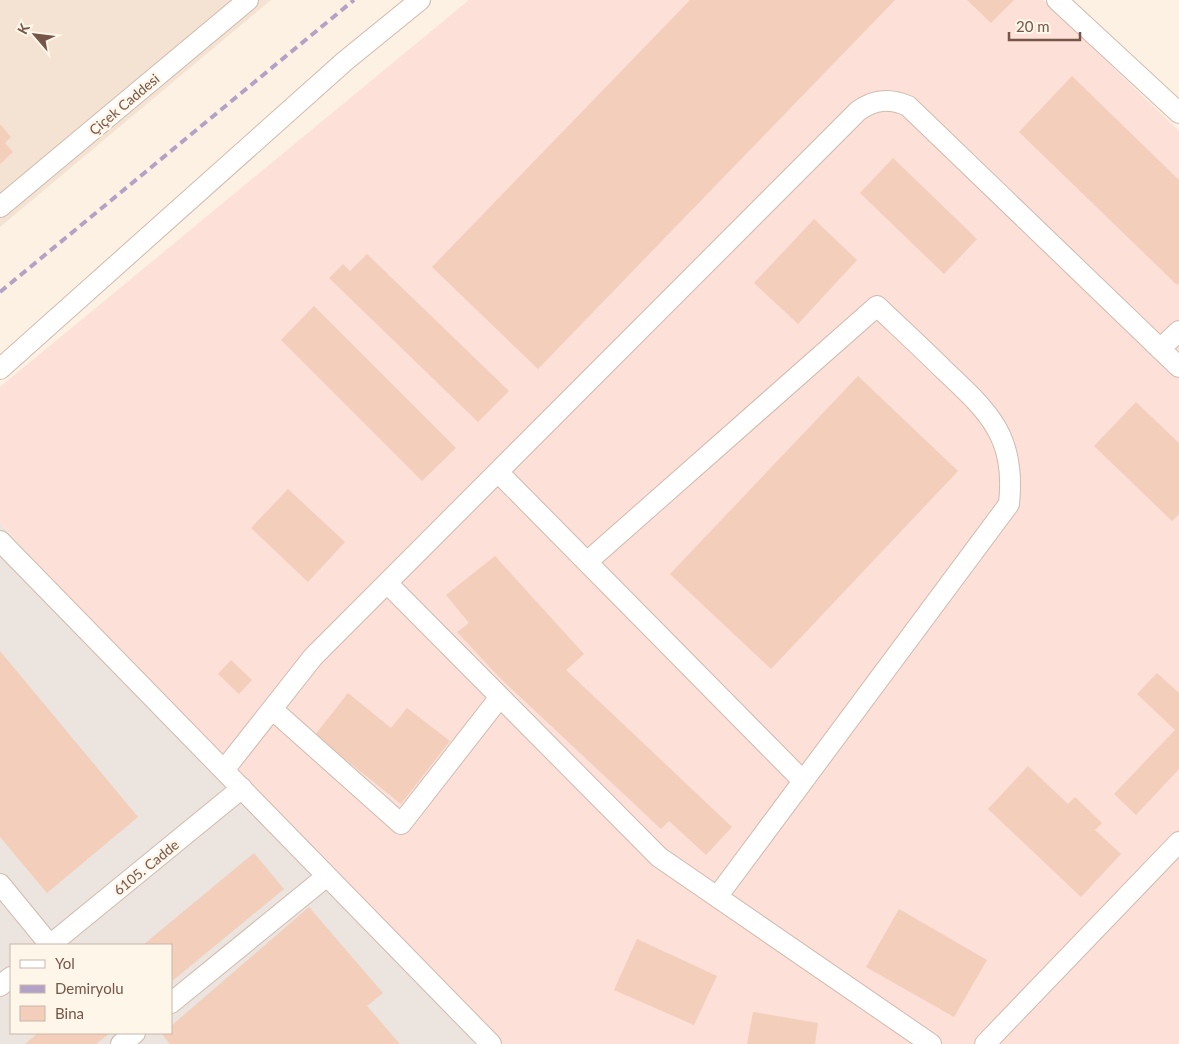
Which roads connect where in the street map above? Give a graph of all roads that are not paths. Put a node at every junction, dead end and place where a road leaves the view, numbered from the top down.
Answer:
1 (248, 0) edge
2 (420, 0) edge
3 (1057, 0) edge
4 (1179, 113) edge
5 (0, 207) edge
6 (1179, 331) edge
7 (1160, 350) junction
8 (1179, 368) edge
9 (0, 369) edge
10 (498, 472) junction
11 (0, 541) edge
12 (587, 562) junction
13 (387, 583) junction
14 (500, 697) junction
15 (272, 709) junction
16 (224, 770) junction
17 (803, 781) junction
18 (242, 788) junction
19 (1179, 842) edge
20 (327, 876) junction
21 (0, 884) edge
22 (717, 897) junction
23 (49, 944) edge
24 (51, 944) edge
25 (10, 978) edge
26 (0, 986) edge
27 (172, 1002) edge
28 (491, 1044) edge
29 (931, 1044) edge
30 (985, 1044) edge

1 - 5 street, Çiçek Caddesi
2 - 9 street
3 - 4 street
6 - 7 street
7 - 8 street
7 - 10 street
10 - 12 street
10 - 13 street
11 - 16 street
12 - 17 street
12 - 17 street
13 - 14 street
13 - 15 street
14 - 15 street
14 - 22 street
15 - 16 street
16 - 18 street
17 - 22 street
18 - 20 street
18 - 24 street, 6105. Cadde
19 - 30 street
20 - 27 street
20 - 28 street
21 - 23 street
22 - 29 street
25 - 26 street

